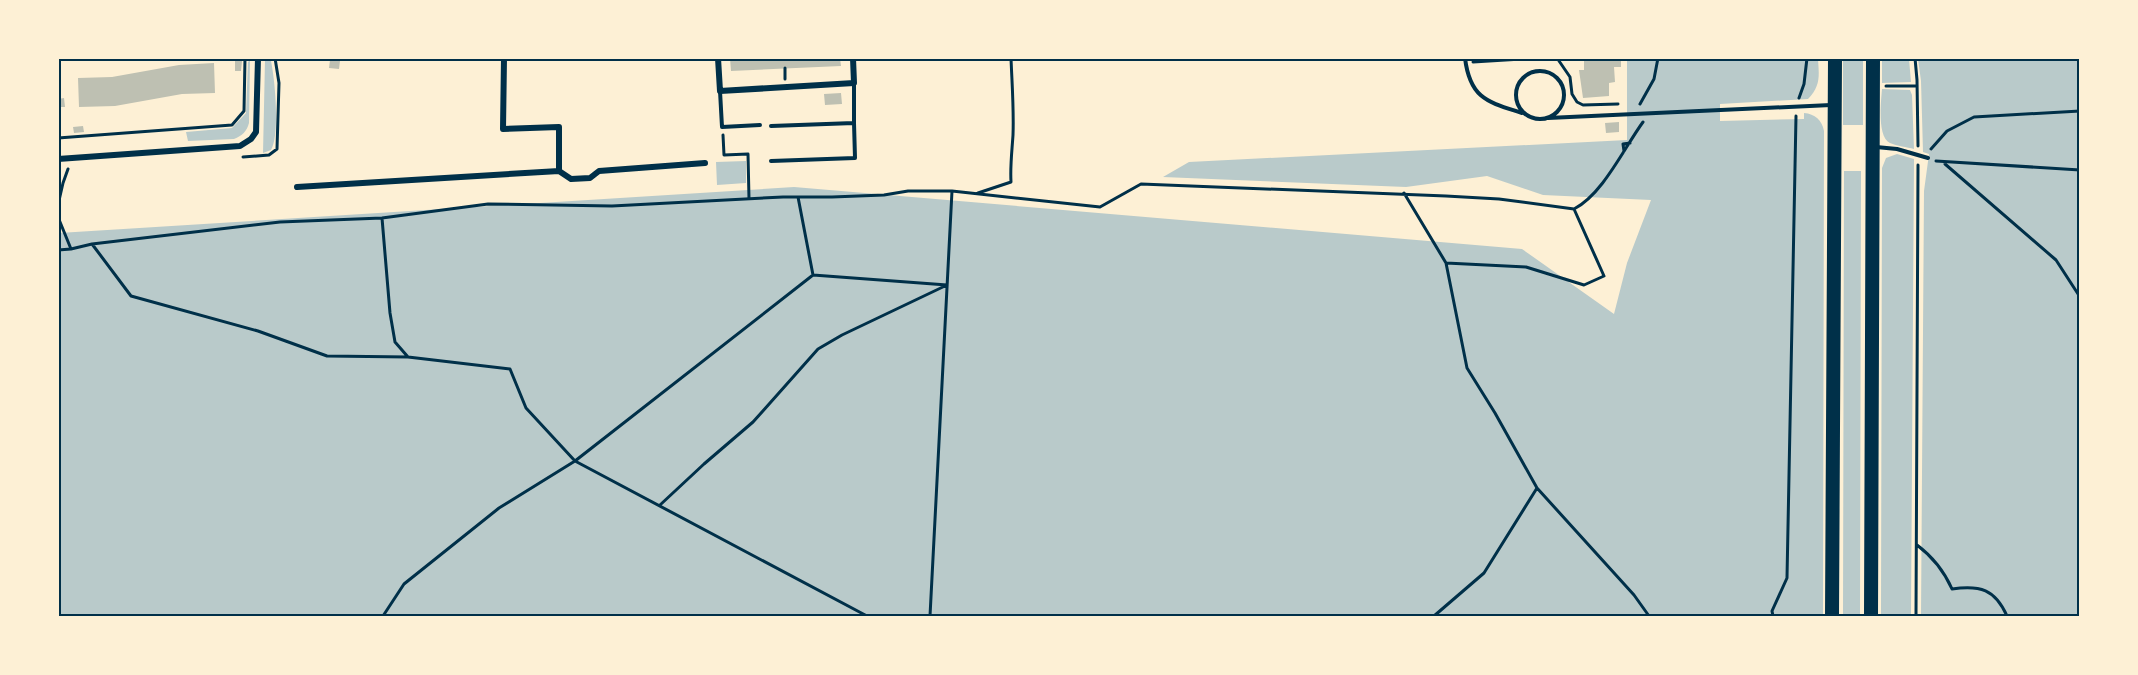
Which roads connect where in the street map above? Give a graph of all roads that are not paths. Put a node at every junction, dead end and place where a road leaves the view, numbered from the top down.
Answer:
1 (258, 58) edge
2 (504, 58) edge
3 (718, 58) edge
4 (854, 58) edge
5 (1834, 58) edge
6 (1873, 58) edge
7 (1466, 60) edge
8 (854, 83) junction
9 (720, 91) junction
10 (1834, 105) junction
11 (1524, 114) junction
12 (1548, 118) junction
13 (854, 123) junction
14 (760, 125) dead end
15 (771, 126) dead end
16 (1872, 147) junction
17 (1928, 158) road end
18 (58, 159) edge
19 (771, 161) dead end
20 (705, 164) dead end
21 (559, 171) junction
22 (297, 187) dead end
23 (1832, 616) edge
24 (1871, 616) edge

1 - 18 street
2 - 21 street
3 - 9 street
4 - 8 street
5 - 10 main road
6 - 16 main road
7 - 11 lane
8 - 9 street
8 - 13 lane
9 - 14 lane
10 - 12 lane
10 - 23 main road
11 - 12 lane
11 - 12 lane
13 - 15 lane
13 - 19 lane
16 - 17 lane
16 - 24 main road
20 - 21 street
21 - 22 street

